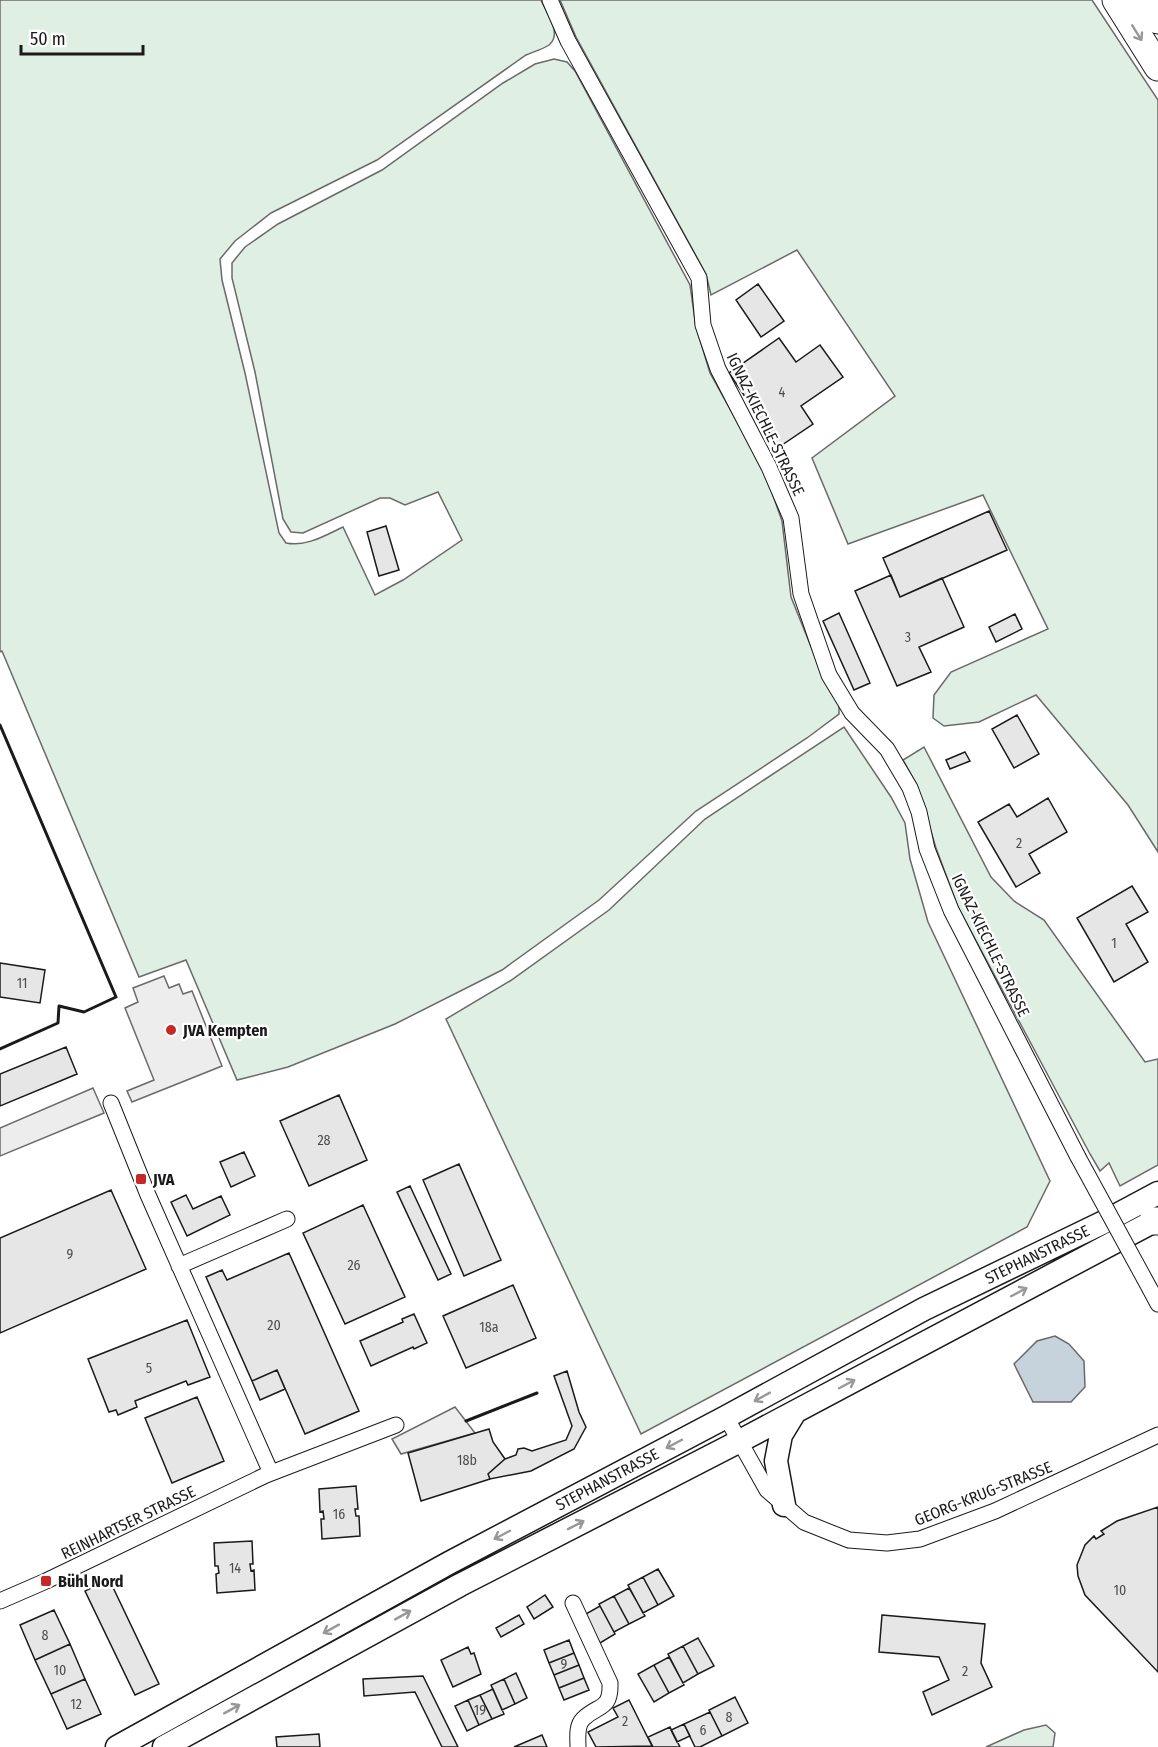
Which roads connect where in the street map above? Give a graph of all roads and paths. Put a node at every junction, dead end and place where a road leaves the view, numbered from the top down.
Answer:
1 (550, 0) edge
2 (1116, 0) edge
3 (1143, 0) edge
4 (1158, 20) edge
5 (1158, 67) edge
6 (111, 1103) dead end
7 (1158, 1193) edge
8 (286, 1219) dead end
9 (1156, 1220) edge
10 (179, 1266) junction
11 (1158, 1304) edge
12 (795, 1412) junction
13 (726, 1417) junction
14 (396, 1425) dead end
15 (1158, 1435) edge
16 (740, 1441) junction
17 (271, 1473) junction
18 (784, 1505) junction
19 (0, 1601) edge
20 (573, 1603) dead end
21 (172, 1734) edge
22 (117, 1747) edge
23 (578, 1747) edge

1 - 11 street, IGNAZ-KIECHLE-STRASSE, bridge
2 -> 5 highway
3 - 4 highway
6 - 10 street
7 -> 13 main road, STEPHANSTRASSE
8 - 10 street
12 -> 9 main road, STEPHANSTRASSE
10 - 17 street
12 - 16 main road, STEPHANSTRASSE
12 - 18 main road
13 - 16 street, GEORG-KRUG-STRASSE
13 -> 21 main road, STEPHANSTRASSE
14 - 17 street, REINHARTSER STRASSE
15 - 18 street, GEORG-KRUG-STRASSE
16 - 18 street, GEORG-KRUG-STRASSE
21 -> 16 main road, STEPHANSTRASSE
17 - 19 street, REINHARTSER STRASSE
20 - 23 street
21 - 22 main road, STEPHANSTRASSE

